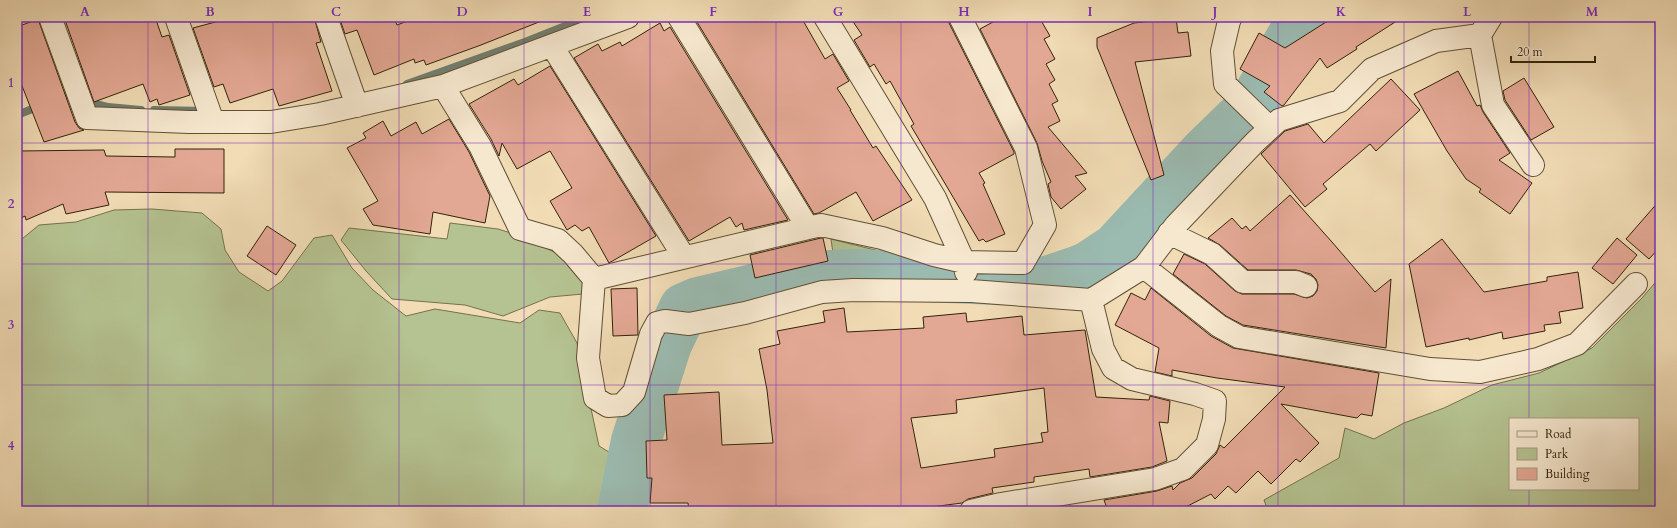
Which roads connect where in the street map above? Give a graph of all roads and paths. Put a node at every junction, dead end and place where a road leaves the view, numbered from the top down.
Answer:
1 (50, 17) edge
2 (176, 17) edge
3 (326, 17) edge
4 (628, 17) edge
5 (679, 17) edge
6 (825, 17) edge
7 (960, 17) edge
8 (1229, 18) edge
9 (1486, 26) edge
10 (552, 46) junction
11 (443, 86) junction
12 (357, 106) junction
13 (213, 122) junction
14 (1270, 128) junction
15 (1533, 165) dead end
16 (808, 228) junction
17 (1169, 233) junction
18 (684, 257) junction
19 (964, 262) junction
20 (1144, 268) junction
21 (594, 279) junction
22 (1636, 284) dead end
23 (1306, 286) dead end
24 (971, 291) junction
25 (1092, 300) junction
26 (1001, 507) edge
27 (971, 511) edge

1 - 13 street
2 - 13 street
3 - 12 street
4 - 10 street
5 - 16 street
6 - 19 street
7 - 19 street
8 - 14 street
9 - 14 street
9 - 15 street
10 - 11 street
10 - 18 street
11 - 12 street
11 - 21 street
12 - 13 street
14 - 17 street
16 - 18 street
16 - 19 street
17 - 20 street
17 - 23 street
18 - 21 street
19 - 24 street
20 - 22 street
20 - 25 street
21 - 24 street
24 - 25 street
25 - 26 street
26 - 27 street

